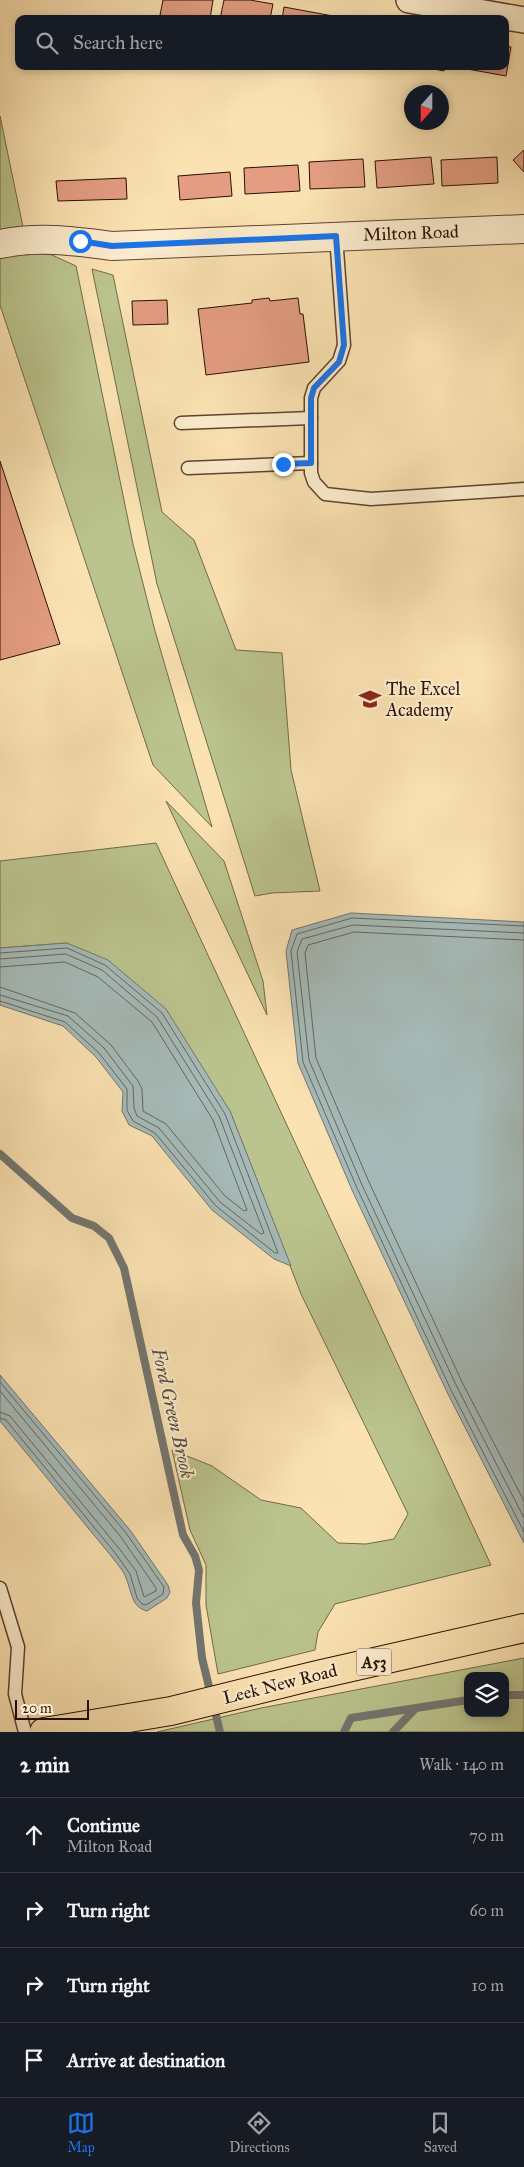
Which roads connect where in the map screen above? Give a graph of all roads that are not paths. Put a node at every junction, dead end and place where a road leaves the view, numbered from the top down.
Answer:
1 (409, 0) edge
2 (495, 15) edge
3 (509, 17) edge
4 (524, 20) edge
5 (524, 229) edge
6 (336, 236) junction
7 (13, 241) edge
8 (311, 418) junction
9 (181, 424) dead end
10 (311, 463) junction
11 (188, 468) dead end
12 (524, 489) edge
13 (0, 1588) edge
14 (515, 1630) edge
15 (87, 1729) edge
16 (25, 1732) edge
17 (44, 1732) edge

1 - 2 street
3 - 4 street
5 - 6 street, Milton Road
6 - 7 street, Milton Road
6 - 8 lane
8 - 9 lane
8 - 10 lane
10 - 11 lane
10 - 12 lane
13 - 16 lane
14 - 15 highway, Leek New Road / A53
15 - 17 highway, Leek New Road / A53

